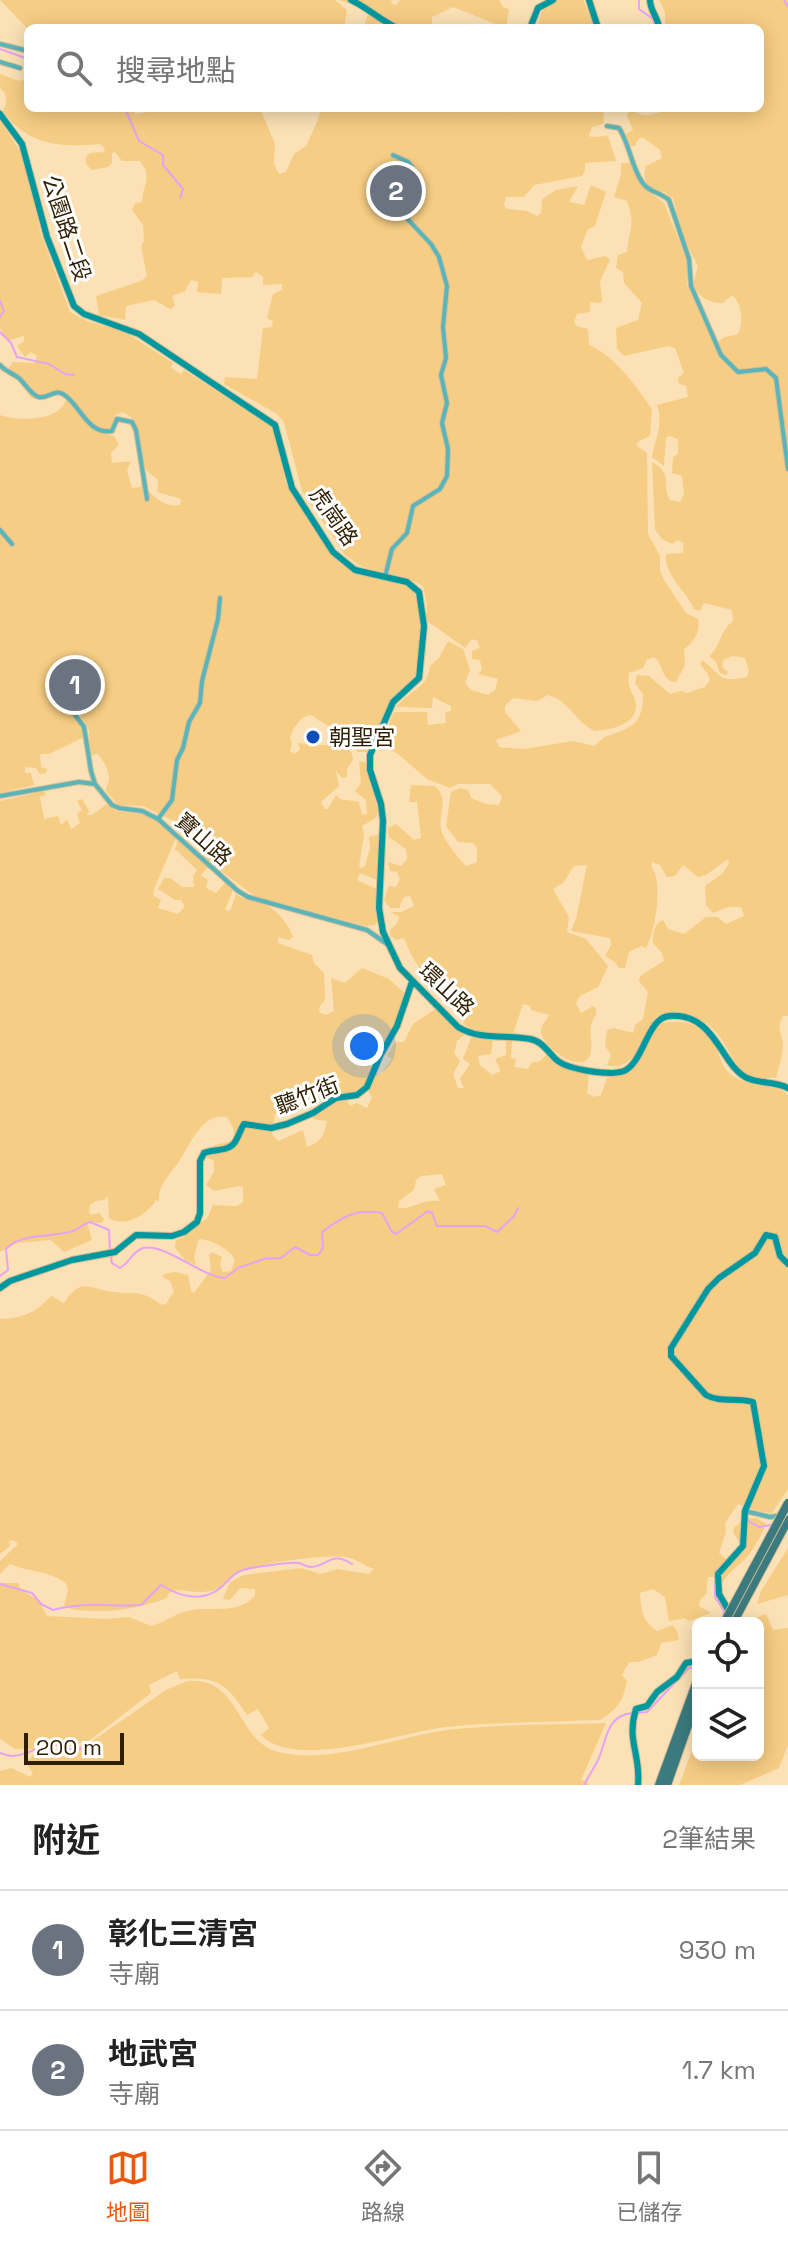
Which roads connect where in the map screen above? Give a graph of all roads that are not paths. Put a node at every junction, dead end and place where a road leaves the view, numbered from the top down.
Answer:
1 (351, 0) edge
2 (553, 0) edge
3 (589, 0) edge
4 (650, 0) edge
5 (388, 24) edge
6 (532, 24) edge
7 (597, 24) edge
8 (658, 24) edge
9 (0, 44) edge
10 (24, 50) edge
11 (0, 62) edge
12 (20, 68) dead end
13 (0, 114) edge
14 (607, 126) dead end
15 (393, 155) dead end
16 (0, 365) edge
17 (212, 382) joint
18 (788, 469) edge
19 (147, 499) dead end
20 (0, 530) edge
21 (12, 544) dead end
22 (385, 577) junction
23 (220, 598) dead end
24 (61, 696) dead end
25 (95, 784) junction
26 (0, 796) edge
27 (158, 819) junction
28 (381, 923) junction
29 (367, 930) junction
30 (387, 944) junction
31 (412, 982) junction
32 (788, 1088) edge
33 (788, 1264) edge
34 (0, 1288) edge
35 (788, 1508) edge
36 (745, 1511) junction
37 (788, 1520) edge
38 (788, 1527) edge
39 (730, 1617) edge
40 (733, 1617) edge
41 (733, 1617) edge
42 (734, 1617) edge
43 (692, 1662) edge
44 (694, 1689) edge
45 (697, 1689) edge
46 (692, 1713) edge
47 (692, 1720) edge
48 (638, 1785) edge
49 (664, 1785) edge

1 - 5 main road
2 - 6 main road
3 - 7 main road
4 - 8 main road
9 - 10 street
11 - 12 street
13 - 17 main road, 公園路二段
14 - 18 street
15 - 22 street
16 - 19 street
17 - 22 main road, 虎崗路
20 - 21 street
22 - 28 main road, 虎崗路
23 - 27 street
24 - 25 street
25 - 26 street
25 - 27 street, 寶山路
27 - 29 street, 寶山路
28 - 29 street
28 - 30 main road, 環山路
29 - 30 street, 寶山路
30 - 31 main road, 環山路
31 - 32 main road, 環山路
31 - 34 main road, 聽竹街
33 - 36 main road
35 - 36 street
35 - 40 main road, bridge
36 - 39 main road
37 - 41 main road
38 - 42 main road
43 - 48 main road
44 - 49 main road
45 - 49 main road
46 - 49 main road
47 - 49 main road

